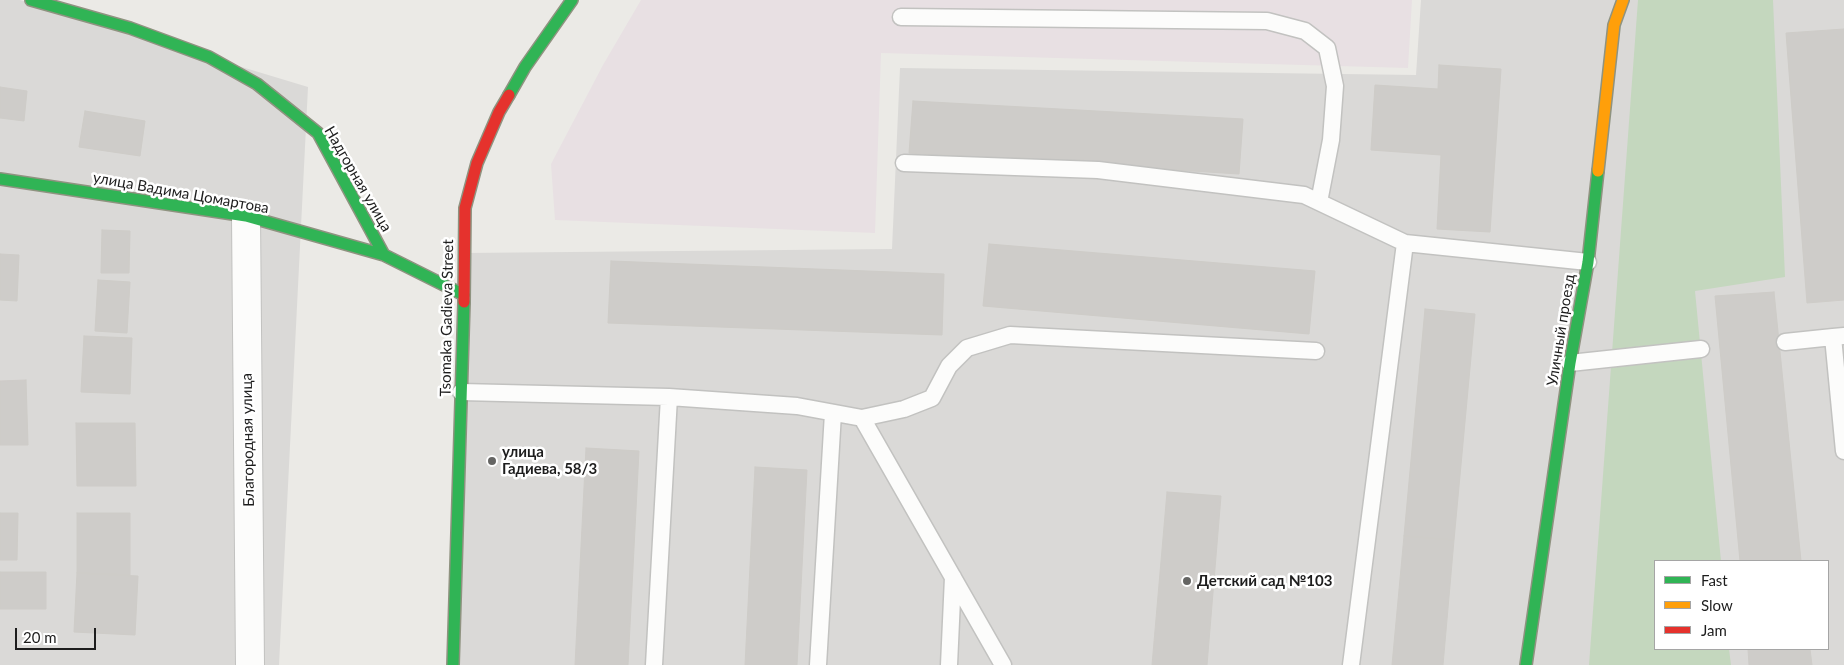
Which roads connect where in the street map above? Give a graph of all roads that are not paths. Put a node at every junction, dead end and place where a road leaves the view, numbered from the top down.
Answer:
1 (31, 0) edge
2 (572, 0) edge
3 (1623, 0) edge
4 (901, 17) dead end
5 (904, 162) dead end
6 (0, 179) edge
7 (1319, 202) junction
8 (246, 216) junction
9 (1404, 244) junction
10 (384, 255) junction
11 (1588, 262) junction
12 (464, 295) junction
13 (1839, 336) edge
14 (1785, 342) dead end
15 (1701, 349) dead end
16 (1316, 351) dead end
17 (1570, 363) junction
18 (461, 392) junction
19 (669, 398) junction
20 (833, 413) junction
21 (862, 418) junction
22 (1844, 451) edge
23 (953, 577) junction
24 (250, 665) edge
25 (453, 665) edge
26 (654, 665) edge
27 (818, 665) edge
28 (949, 665) edge
29 (1003, 665) edge
30 (1351, 665) edge
31 (1526, 665) edge

1 - 10 street, Надгорная улица
2 - 12 street, Tsomaka Gadieva Street
3 - 11 street, Уличный проезд
4 - 7 lane
5 - 7 lane
6 - 8 street, улица Вадима Цомартова
7 - 9 lane
8 - 10 street, улица Вадима Цомартова
8 - 24 street, Благородная улица
9 - 11 lane
9 - 30 lane
10 - 12 street, улица Вадима Цомартова
11 - 17 street, Уличный проезд
12 - 18 street, Tsomaka Gadieva Street
13 - 14 lane
13 - 22 lane
15 - 17 lane
16 - 21 lane
17 - 31 street, Уличный проезд
18 - 19 lane
18 - 25 street, Tsomaka Gadieva Street
19 - 20 lane
19 - 26 lane
20 - 21 lane
20 - 27 lane
21 - 23 lane
23 - 28 lane
23 - 29 lane

